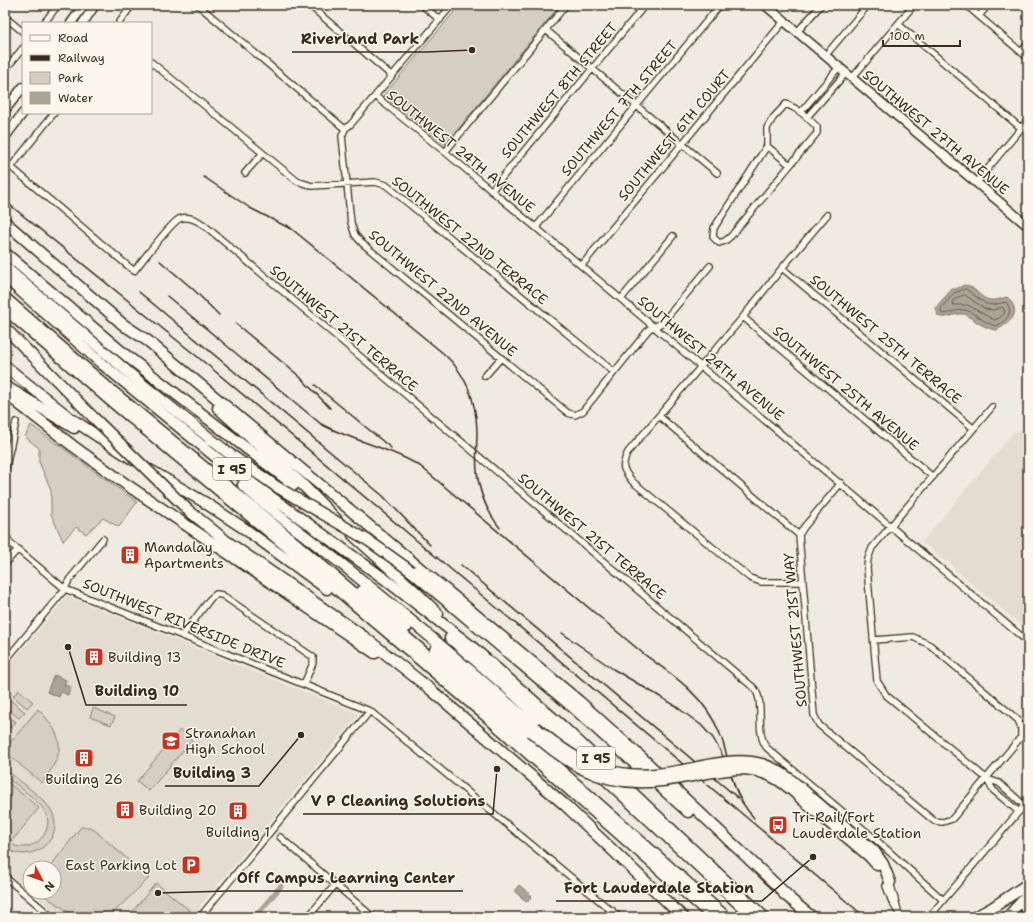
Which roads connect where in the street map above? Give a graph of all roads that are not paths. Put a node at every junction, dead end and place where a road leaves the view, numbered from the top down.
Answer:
1 (58, 5) edge
2 (84, 5) edge
3 (95, 5) edge
4 (132, 5) edge
5 (198, 5) edge
6 (309, 5) edge
7 (422, 5) edge
8 (452, 5) edge
9 (566, 5) edge
10 (645, 5) edge
11 (720, 5) edge
12 (765, 5) edge
13 (820, 5) edge
14 (868, 5) edge
15 (914, 5) edge
16 (966, 5) edge
17 (988, 5) edge
18 (979, 16) junction
19 (5, 17) edge
20 (440, 20) junction
21 (784, 21) junction
22 (45, 22) edge
23 (72, 22) edge
24 (84, 22) edge
25 (120, 22) edge
26 (898, 24) junction
27 (546, 30) junction
28 (22, 31) edge
29 (797, 32) junction
30 (1028, 44) edge
31 (22, 49) edge
32 (1021, 52) junction
33 (826, 56) junction
34 (1028, 58) edge
35 (152, 63) edge
36 (838, 67) junction
37 (592, 69) junction
38 (5, 70) edge
39 (846, 73) junction
40 (392, 76) junction
41 (852, 78) junction
42 (22, 88) edge
43 (375, 96) junction
44 (637, 105) junction
45 (5, 110) edge
46 (801, 112) junction
47 (22, 114) edge
48 (53, 114) edge
49 (807, 117) junction
50 (1028, 120) edge
51 (1021, 128) junction
52 (345, 129) junction
53 (5, 137) edge
54 (683, 143) junction
55 (767, 146) junction
56 (445, 152) junction
57 (262, 154) junction
58 (5, 162) edge
59 (790, 165) junction
60 (11, 168) junction
61 (245, 173) dead end
62 (717, 173) dead end
63 (346, 183) junction
64 (976, 183) junction
65 (491, 191) junction
66 (827, 216) dead end
67 (5, 222) edge
68 (1028, 226) edge
69 (536, 227) junction
70 (673, 236) dead end
71 (5, 254) edge
72 (582, 266) junction
73 (710, 266) dead end
74 (5, 267) edge
75 (782, 268) junction
76 (5, 277) edge
77 (5, 285) edge
78 (5, 298) edge
79 (621, 299) junction
80 (5, 309) edge
81 (743, 317) junction
82 (121, 323) junction
83 (654, 326) junction
84 (5, 328) edge
85 (501, 358) junction
86 (5, 366) edge
87 (701, 366) junction
88 (614, 372) junction
89 (485, 376) dead end
90 (5, 386) edge
91 (5, 393) edge
92 (992, 407) dead end
93 (659, 416) junction
94 (16, 422) dead end
95 (973, 428) junction
96 (126, 455) junction
97 (5, 471) edge
98 (933, 476) junction
99 (841, 483) junction
100 (244, 485) junction
101 (329, 512) junction
102 (891, 526) junction
103 (280, 530) junction
104 (5, 534) edge
105 (799, 535) junction
106 (103, 539) dead end
107 (18, 549) junction
108 (5, 564) edge
109 (802, 582) junction
110 (66, 588) junction
111 (377, 624) junction
112 (182, 636) junction
113 (874, 640) junction
114 (1028, 642) edge
115 (471, 646) junction
116 (5, 661) edge
117 (304, 684) junction
118 (451, 708) junction
119 (370, 711) junction
120 (533, 730) junction
121 (987, 779) junction
122 (1026, 803) edge
123 (1019, 812) junction
124 (280, 837) dead end
125 (5, 877) edge
126 (888, 884) joint
127 (1028, 884) edge
128 (335, 885) junction
129 (1028, 894) edge
130 (789, 897) junction
131 (943, 900) junction
132 (612, 910) junction
133 (1028, 912) edge
134 (930, 915) edge
135 (52, 917) edge
136 (200, 917) edge
137 (308, 917) edge
138 (373, 917) edge
139 (606, 917) edge
140 (620, 917) edge
141 (683, 917) edge
142 (713, 917) edge
143 (726, 917) edge
144 (753, 917) edge
145 (764, 917) edge
146 (812, 917) edge
147 (902, 917) edge
148 (920, 917) edge
149 (975, 917) edge
150 (1007, 917) edge
151 (1024, 917) edge

1 - 22 street
2 - 23 street
3 - 24 street
4 - 25 street
5 - 52 street
6 - 40 street, SOUTHWEST 24TH AVENUE
7 - 20 street
8 - 20 street
9 - 27 street
10 - 37 street, SOUTHWEST 8TH STREET
11 - 44 street, SOUTHWEST 7TH STREET
12 - 21 street, SOUTHWEST 27TH AVENUE
13 - 29 street
14 - 33 street
15 - 26 street
16 - 18 street
17 - 18 street
18 - 32 street
19 - 28 street
20 - 40 street
21 - 29 street, SOUTHWEST 27TH AVENUE
21 - 54 street, SOUTHWEST 6TH COURT
26 - 41 street
26 - 51 street
27 - 37 street
27 - 56 street
29 - 33 street, SOUTHWEST 27TH AVENUE
30 - 32 street
31 - 38 street
32 - 34 street
33 - 36 street, SOUTHWEST 27TH AVENUE
35 - 57 street
36 - 39 street, SOUTHWEST 27TH AVENUE
36 - 46 street
37 - 44 street
37 - 65 street, SOUTHWEST 8TH STREET
39 - 41 street, SOUTHWEST 27TH AVENUE
39 - 49 street, SOUTHWEST 27TH AVENUE
40 - 43 street
41 - 64 street, SOUTHWEST 27TH AVENUE
42 - 45 street
43 - 52 street
43 - 56 street, SOUTHWEST 24TH AVENUE
44 - 54 street
44 - 69 street, SOUTHWEST 7TH STREET
46 - 49 street
46 - 55 street
47 - 53 street
48 - 60 street
49 - 59 street
50 - 51 street
51 - 64 street
52 - 63 street
54 - 62 street
54 - 72 street, SOUTHWEST 6TH COURT
55 - 59 street
55 - 59 street
56 - 65 street, SOUTHWEST 24TH AVENUE
57 - 61 street
57 - 63 street
58 - 60 street
60 - 131 street, SOUTHWEST 21ST TERRACE
63 - 85 street, SOUTHWEST 22ND AVENUE
63 - 88 street, SOUTHWEST 22ND TERRACE
64 - 68 street, SOUTHWEST 27TH AVENUE
65 - 69 street, SOUTHWEST 24TH AVENUE
66 - 75 street
67 - 82 highway
69 - 72 street, SOUTHWEST 24TH AVENUE
70 - 79 street
71 - 101 highway
72 - 79 street, SOUTHWEST 24TH AVENUE
73 - 83 street
74 - 130 highway, bridge
75 - 81 street
75 - 95 street, SOUTHWEST 25TH TERRACE
76 - 115 highway, I 95
77 - 100 highway
78 - 103 highway
79 - 83 street, SOUTHWEST 24TH AVENUE
80 - 111 highway, I 95
81 - 87 street
81 - 98 street, SOUTHWEST 25TH AVENUE
82 - 101 highway
82 - 130 highway
83 - 87 street, SOUTHWEST 24TH AVENUE
83 - 88 street
84 - 118 highway, bridge
85 - 88 street, SOUTHWEST 22ND AVENUE
85 - 89 street
86 - 96 highway
87 - 93 street
87 - 99 street, SOUTHWEST 24TH AVENUE
90 - 96 highway
91 - 118 highway
92 - 95 street
93 - 105 street
93 - 109 street
94 - 97 street
95 - 98 street
96 - 111 highway
98 - 102 street
99 - 102 street, SOUTHWEST 24TH AVENUE
99 - 105 street, SOUTHWEST 21ST WAY
100 - 120 highway
100 - 144 highway
101 - 115 highway
102 - 113 street
102 - 114 street, SOUTHWEST 24TH AVENUE
103 - 120 highway
103 - 143 highway
104 - 107 street, SOUTHWEST RIVERSIDE DRIVE
105 - 109 street, SOUTHWEST 21ST WAY
106 - 110 street
107 - 108 street
107 - 110 street, SOUTHWEST RIVERSIDE DRIVE
109 - 121 street, SOUTHWEST 21ST WAY
110 - 112 street, SOUTHWEST RIVERSIDE DRIVE
110 - 116 street
111 - 142 highway, I 95
112 - 117 street, SOUTHWEST RIVERSIDE DRIVE
112 - 117 street
113 - 121 street
113 - 121 street
115 - 145 highway, I 95
117 - 119 street, SOUTHWEST RIVERSIDE DRIVE
118 - 141 highway
119 - 132 street, SOUTHWEST RIVERSIDE DRIVE
119 - 136 street
120 - 126 highway, bridge
121 - 122 street
121 - 123 street
122 - 123 street
123 - 131 street
124 - 128 street
125 - 135 street
126 - 147 street
127 - 149 highway
128 - 137 street
128 - 138 street
129 - 150 main road
130 - 146 highway
131 - 134 street
132 - 139 street
132 - 140 street, SOUTHWEST RIVERSIDE DRIVE
133 - 151 main road
134 - 148 street

